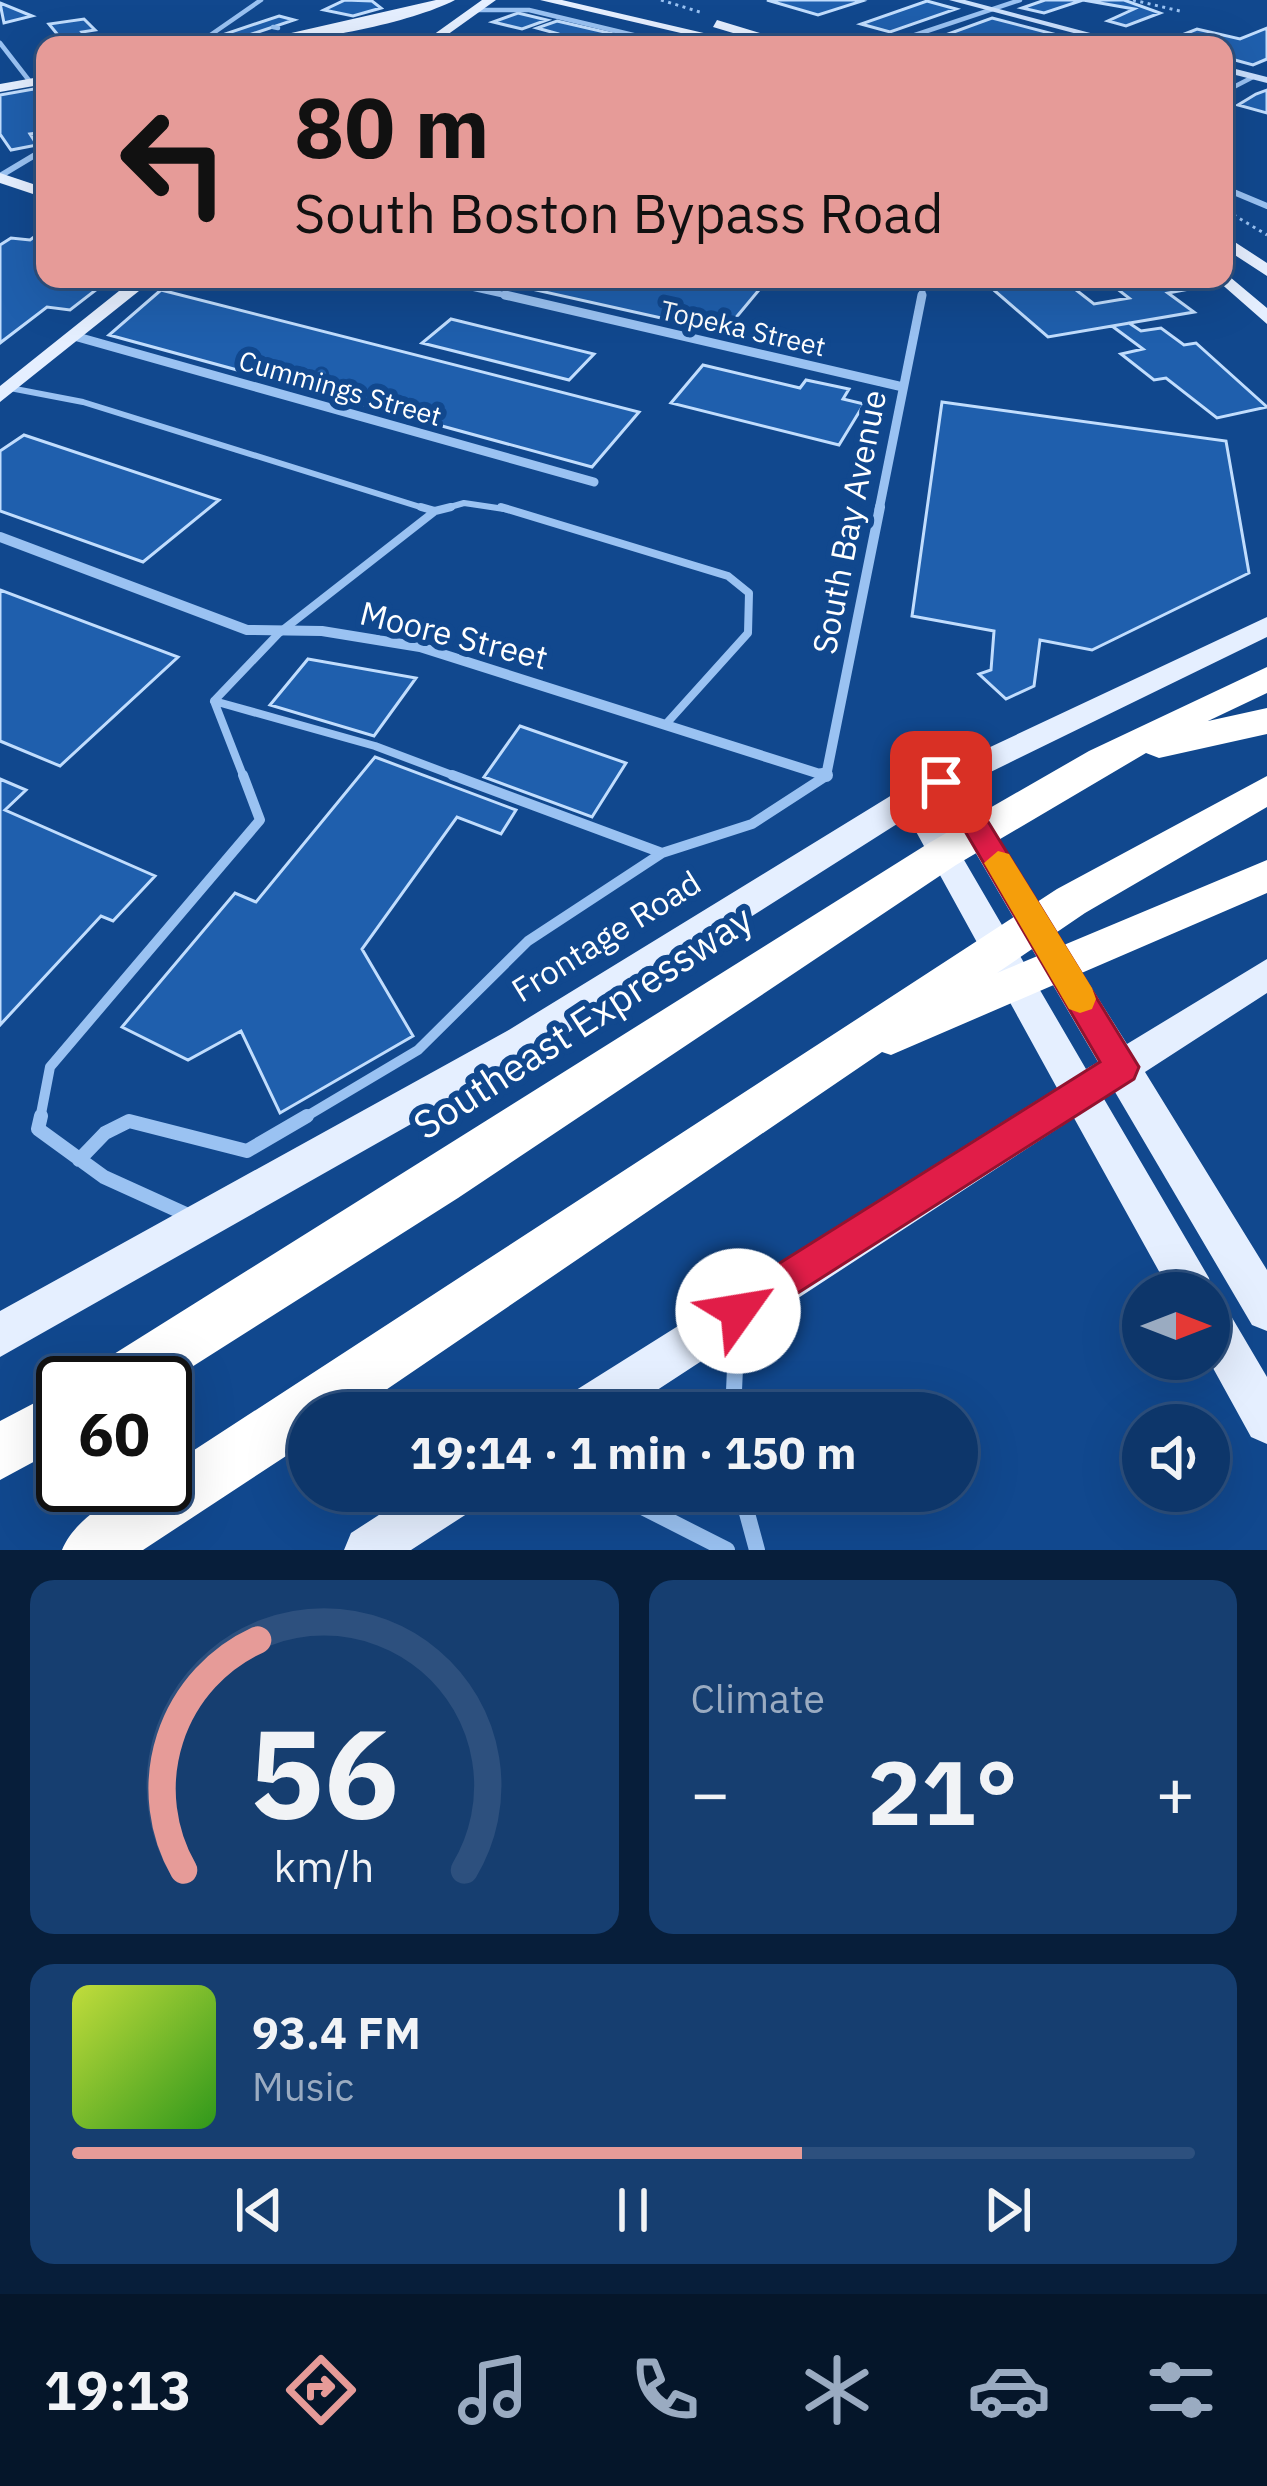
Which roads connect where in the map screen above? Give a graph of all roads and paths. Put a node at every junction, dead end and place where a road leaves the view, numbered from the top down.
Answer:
1 (261, 0) edge
2 (449, 0) edge
3 (490, 0) edge
4 (507, 0) edge
5 (546, 0) edge
6 (590, 0) edge
7 (954, 0) edge
8 (1020, 0) edge
9 (1133, 0) edge
10 (663, 9) dead end
11 (990, 9) junction
12 (472, 10) junction
13 (1184, 13) dead end
14 (394, 16) junction
15 (458, 18) junction
16 (209, 36) edge
17 (291, 36) edge
18 (436, 36) edge
19 (637, 36) edge
20 (706, 36) edge
21 (713, 36) edge
22 (755, 36) edge
23 (911, 36) edge
24 (1095, 36) edge
25 (0, 43) edge
26 (1267, 70) edge
27 (1233, 71) edge
28 (1253, 77) junction
29 (36, 79) edge
30 (1267, 80) edge
31 (36, 81) edge
32 (1233, 87) edge
33 (0, 88) edge
34 (36, 155) edge
35 (0, 177) edge
36 (36, 190) edge
37 (1233, 192) edge
38 (1267, 206) edge
39 (1233, 214) edge
40 (1233, 228) edge
41 (1267, 235) edge
42 (1233, 246) edge
43 (1267, 249) edge
44 (1233, 264) edge
45 (1267, 271) edge
46 (1233, 286) edge
47 (134, 288) edge
48 (473, 288) edge
49 (923, 288) edge
50 (1267, 291) edge
51 (1267, 318) edge
52 (74, 336) junction
53 (903, 387) junction
54 (5, 393) edge
55 (594, 482) dead end
56 (435, 511) junction
57 (0, 537) edge
58 (1260, 626) edge
59 (279, 633) junction
60 (1267, 679) edge
61 (214, 701) junction
62 (1267, 721) edge
63 (666, 724) junction
64 (1112, 755) junction
65 (826, 776) junction
66 (1267, 790) edge
67 (936, 799) junction
68 (662, 853) junction
69 (1267, 876) edge
70 (1267, 974) edge
71 (836, 1054) junction
72 (1122, 1067) junction
73 (1082, 1094) junction
74 (79, 1160) junction
75 (209, 1222) junction
76 (1182, 1272) edge
77 (1267, 1310) edge
78 (738, 1311) junction
79 (0, 1335) edge
80 (160, 1356) edge
81 (1230, 1356) edge
82 (613, 1392) edge
83 (735, 1392) edge
84 (1267, 1421) edge
85 (36, 1431) edge
86 (0, 1453) edge
87 (427, 1512) edge
88 (653, 1512) edge
89 (747, 1512) edge
90 (91, 1550) edge
91 (368, 1550) edge
92 (728, 1550) edge
93 (757, 1550) edge

1 - 16 street
2 - 14 main road
3 - 12 main road
4 - 12 main road
5 - 20 main road
6 - 21 main road
7 - 11 main road
8 - 11 street
9 - 13 path
10 - 22 main road
11 - 23 street
11 - 24 main road
12 - 15 main road
12 - 19 street
14 - 15 main road
14 - 17 main road
15 - 18 main road
25 - 29 street
26 - 28 main road
27 - 28 main road
28 - 30 main road
28 - 32 street
31 - 33 main road
34 - 35 street
35 - 36 main road
37 - 38 street
39 - 41 path
40 - 43 main road
42 - 45 main road
44 - 50 main road
46 - 51 main road
47 - 52 main road
48 - 53 street, Topeka Street
49 - 53 street, South Bay Avenue
52 - 54 main road
52 - 55 street, Cummings Street
53 - 65 street, South Bay Avenue
54 - 56 lane
56 - 59 lane
56 - 63 lane
57 - 59 street, Moore Street
58 - 67 main road, Frontage Road
59 - 61 lane
59 - 63 street, Moore Street
60 - 64 highway
61 - 68 lane
61 - 74 lane
62 - 64 highway
63 - 65 street, Moore Street
64 - 80 highway, Southeast Expressway
65 - 68 lane
66 - 71 highway
67 - 72 main road
67 - 73 main road
67 - 75 main road, Frontage Road
68 - 74 lane
69 - 71 highway
70 - 72 main road
71 - 90 highway
72 - 73 main road
72 - 77 main road
73 - 76 main road
73 - 78 main road
74 - 75 lane
75 - 79 main road, Frontage Road
78 - 82 main road
78 - 83 street
81 - 84 main road
85 - 86 highway
87 - 91 main road
88 - 92 street
89 - 93 street

